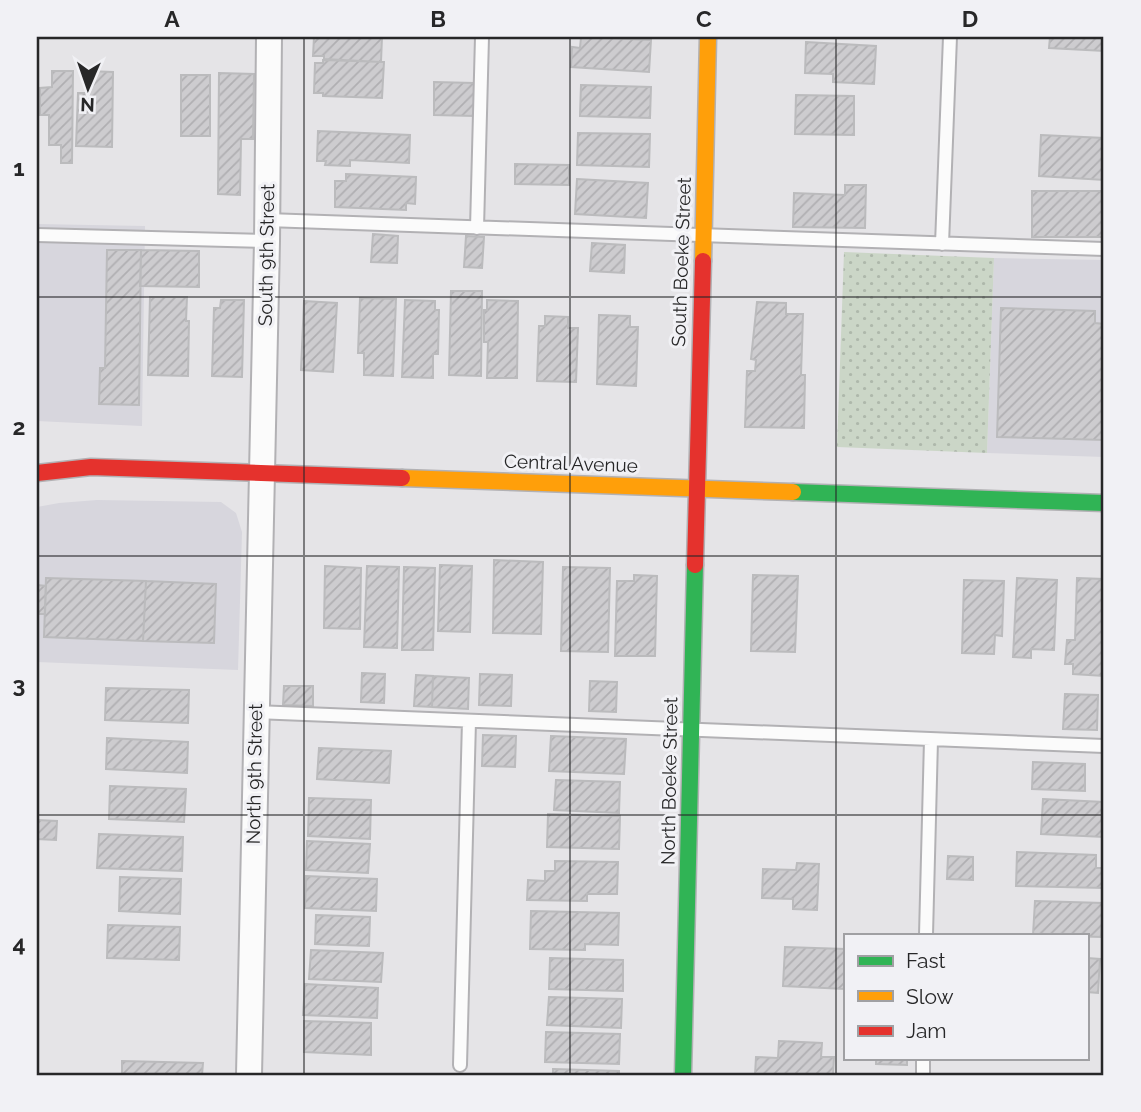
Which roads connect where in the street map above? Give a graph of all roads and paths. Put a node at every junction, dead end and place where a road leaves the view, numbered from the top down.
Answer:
1 (267, 37) edge
2 (482, 37) edge
3 (708, 37) edge
4 (950, 37) edge
5 (477, 228) junction
6 (267, 230) junction
7 (37, 235) edge
8 (703, 236) junction
9 (942, 244) junction
10 (1104, 249) edge
11 (37, 473) edge
12 (262, 473) junction
13 (696, 488) junction
14 (1104, 503) edge
15 (255, 712) junction
16 (469, 721) junction
17 (691, 731) junction
18 (930, 740) junction
19 (1104, 746) edge
20 (926, 934) edge
21 (460, 1065) dead end
22 (249, 1075) edge
23 (683, 1075) edge

1 - 6 street, South 9th Street
2 - 5 lane
3 - 8 main road, South Boeke Street
4 - 9 lane
5 - 6 lane
5 - 8 lane
6 - 7 lane
6 - 12 street, South 9th Street
8 - 9 lane
8 - 13 main road, South Boeke Street
9 - 10 lane
11 - 12 main road, Central Avenue
12 - 13 main road, Central Avenue
12 - 15 street, North 9th Street
13 - 14 main road, Central Avenue
13 - 17 main road, North Boeke Street
15 - 16 lane
15 - 22 street, North 9th Street
16 - 17 lane
16 - 21 lane
17 - 18 lane
17 - 23 main road, North Boeke Street
18 - 19 lane
18 - 20 lane

